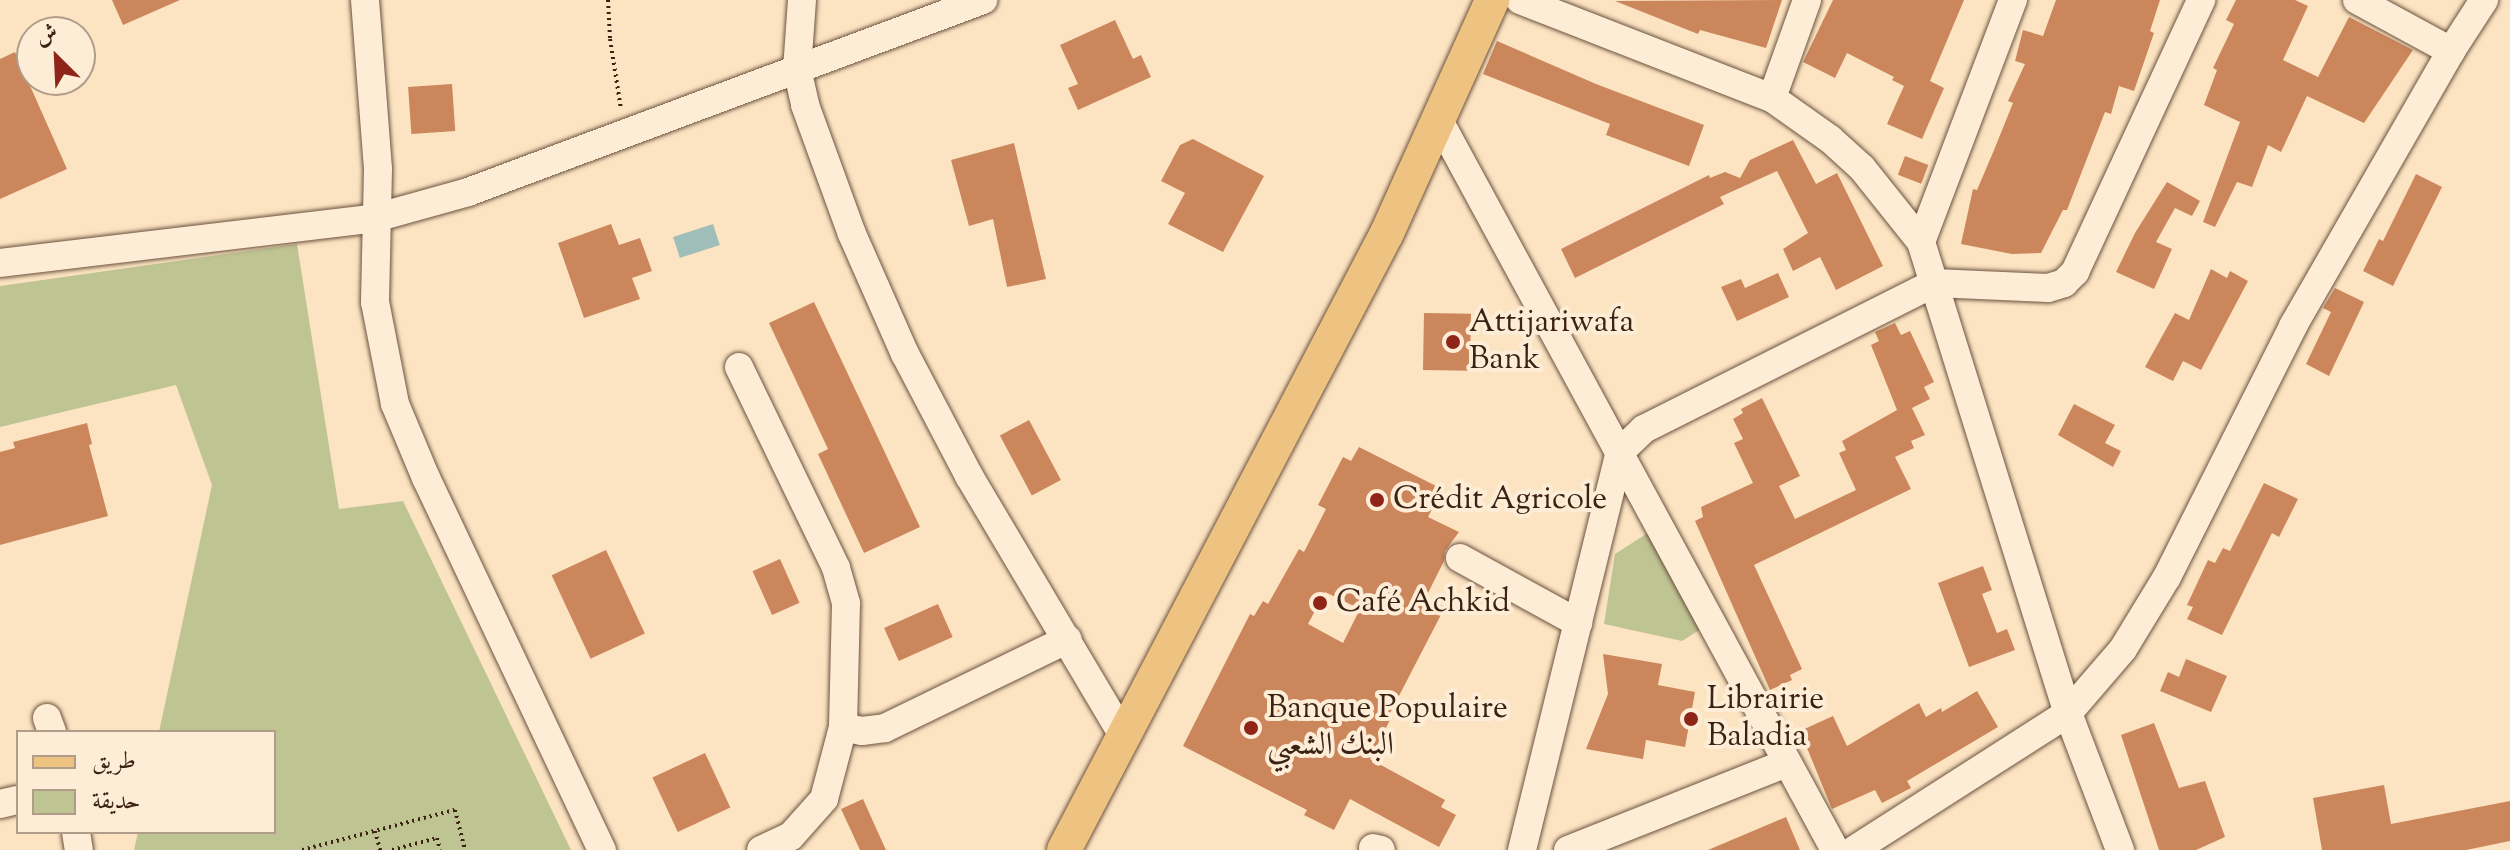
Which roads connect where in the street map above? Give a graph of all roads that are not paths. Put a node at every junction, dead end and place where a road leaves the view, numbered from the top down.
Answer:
1 (365, 0) edge
2 (802, 0) edge
3 (983, 0) edge
4 (1492, 0) edge
5 (1520, 0) edge
6 (1807, 0) edge
7 (2013, 0) edge
8 (2201, 0) edge
9 (2357, 0) edge
10 (2484, 0) edge
11 (2451, 51) junction
12 (797, 69) junction
13 (1772, 98) junction
14 (1437, 117) junction
15 (375, 218) junction
16 (1921, 242) junction
17 (0, 263) edge
18 (1934, 283) junction
19 (739, 367) dead end
20 (1620, 452) junction
21 (1460, 558) dead end
22 (1578, 623) junction
23 (1068, 639) junction
24 (2068, 713) junction
25 (843, 727) junction
26 (1123, 735) junction
27 (1787, 763) junction
28 (602, 850) edge
29 (761, 850) edge
30 (1064, 850) edge
31 (1522, 850) edge
32 (1568, 850) edge
33 (1835, 850) edge
34 (1854, 850) edge
35 (2120, 850) edge

1 - 15 street
2 - 12 street
3 - 12 street
4 - 14 main road
5 - 13 street
6 - 13 street
7 - 16 street
8 - 18 street
9 - 11 street
10 - 11 street
11 - 24 street
12 - 15 street
12 - 23 street
13 - 16 street
14 - 20 street
14 - 26 main road
15 - 17 street
15 - 28 street
16 - 18 street
18 - 20 street
18 - 24 street
19 - 25 street
20 - 22 street
20 - 27 street
21 - 22 street
22 - 31 street
23 - 25 street
23 - 26 street
24 - 34 street
24 - 35 street
25 - 29 street
26 - 30 main road
27 - 32 street
27 - 33 street

